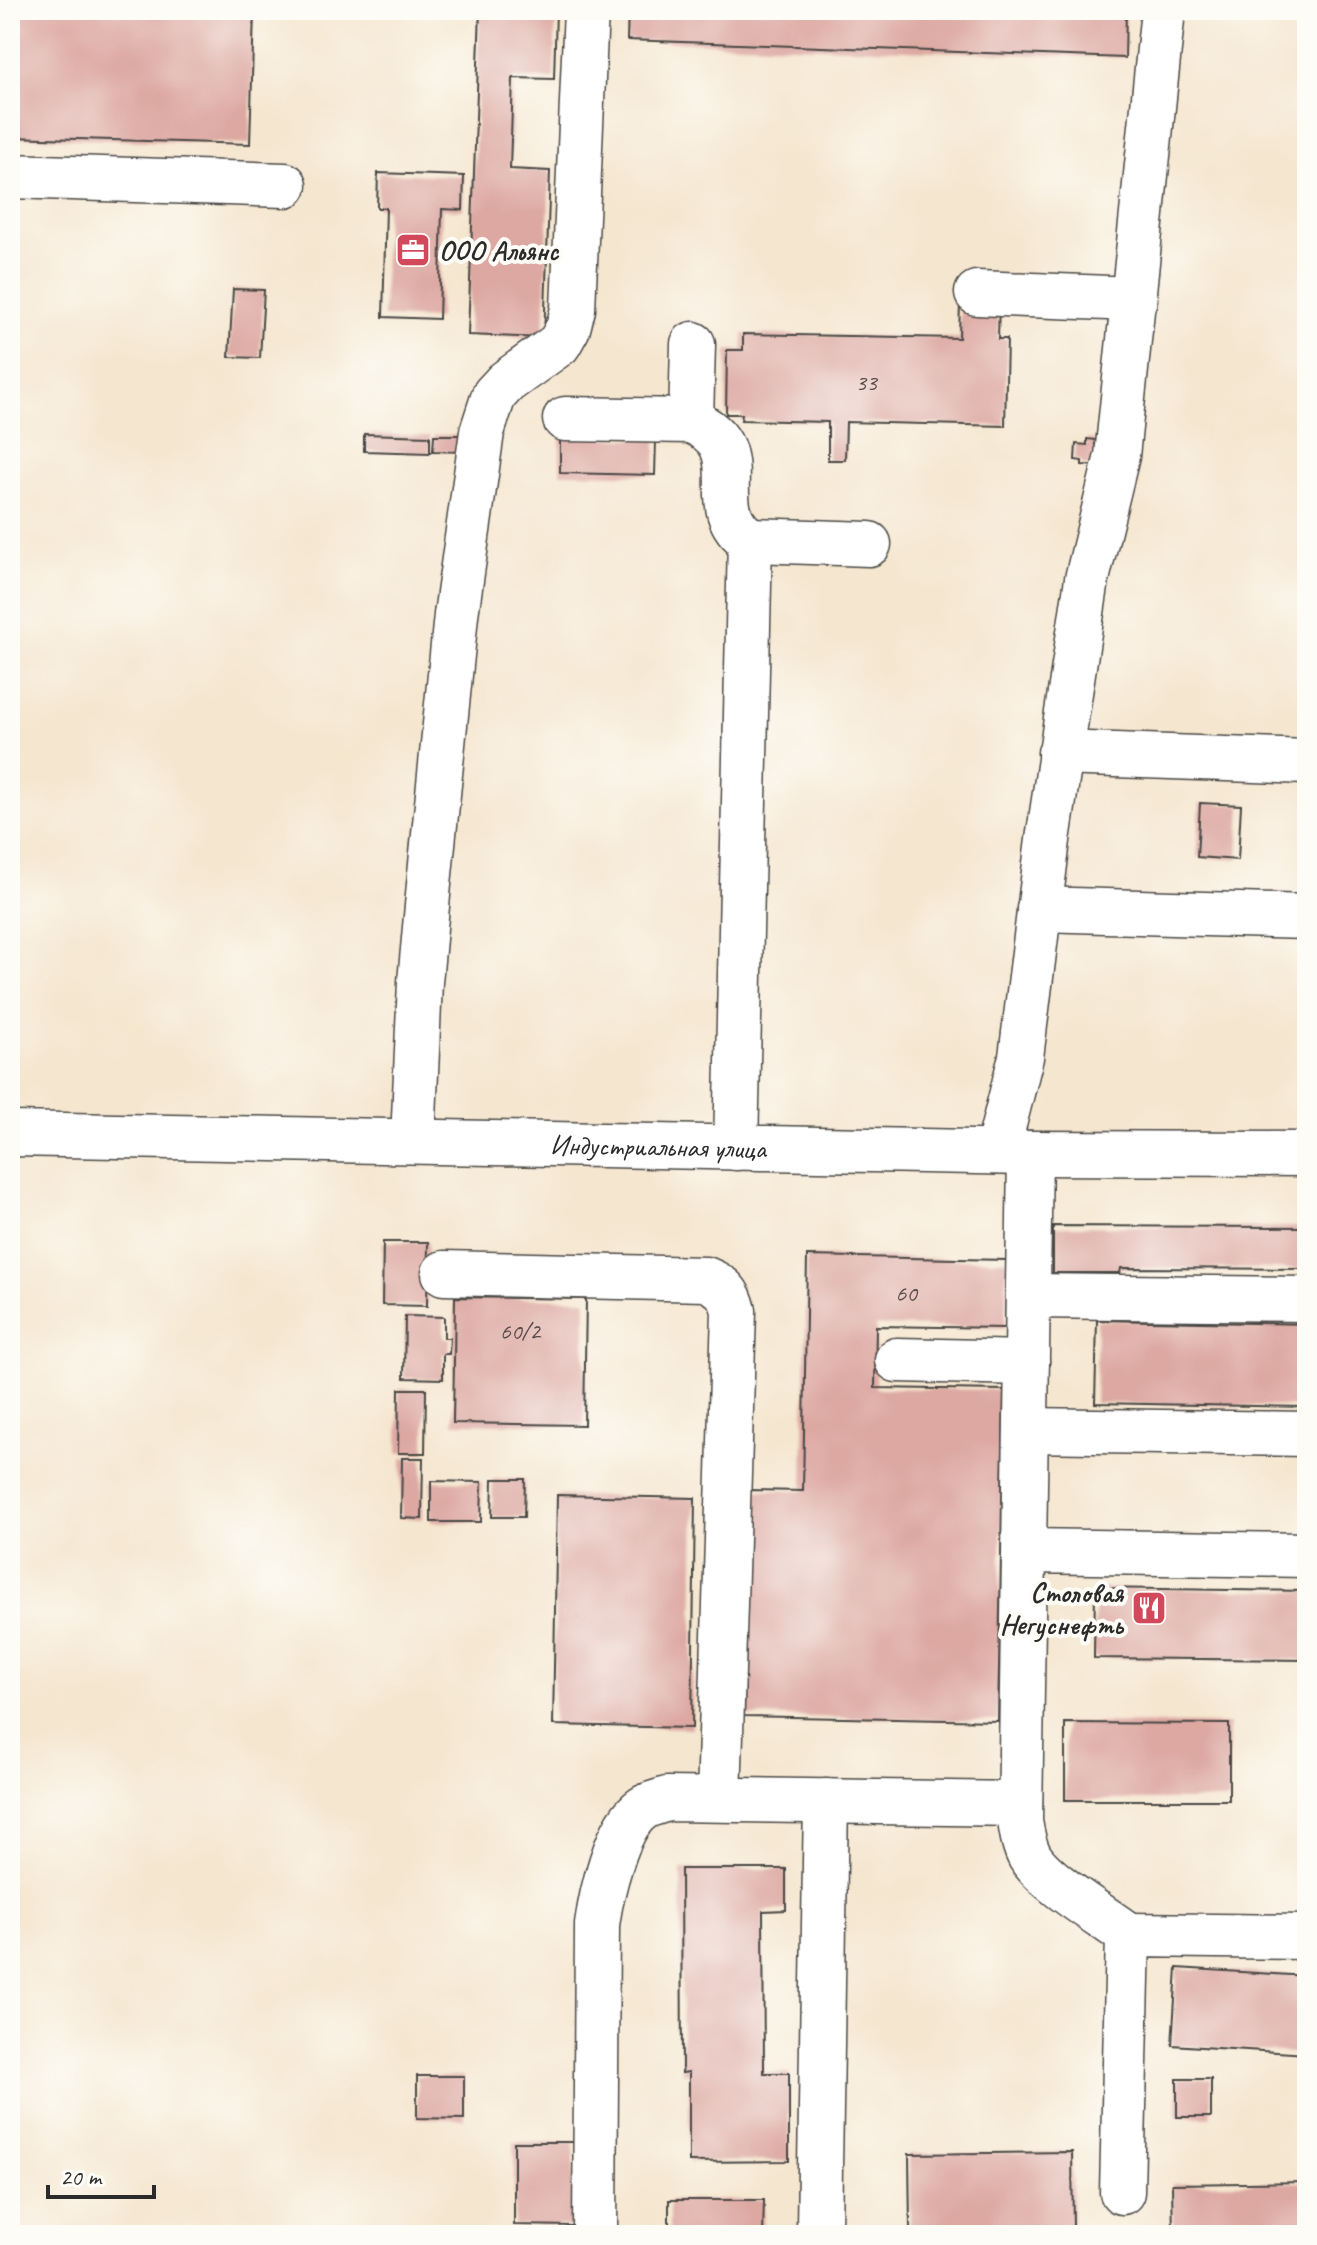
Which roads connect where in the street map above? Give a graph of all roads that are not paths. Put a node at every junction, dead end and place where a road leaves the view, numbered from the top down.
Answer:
1 (586, 10) edge
2 (1163, 10) edge
3 (10, 176) edge
4 (285, 185) dead end
5 (977, 293) dead end
6 (1135, 299) junction
7 (693, 344) dead end
8 (565, 419) dead end
9 (691, 421) junction
10 (750, 540) junction
11 (869, 544) dead end
12 (1060, 753) junction
13 (1307, 762) edge
14 (1039, 909) junction
15 (1307, 917) edge
16 (10, 1134) edge
17 (413, 1141) junction
18 (736, 1148) junction
19 (1013, 1152) junction
20 (1307, 1154) edge
21 (444, 1273) dead end
22 (1028, 1296) junction
23 (1307, 1299) edge
24 (897, 1360) dead end
25 (1027, 1363) junction
26 (1027, 1430) junction
27 (1307, 1434) edge
28 (1025, 1551) junction
29 (1307, 1555) edge
30 (719, 1799) junction
31 (826, 1801) junction
32 (1020, 1804) junction
33 (1128, 1935) junction
34 (1307, 1937) edge
35 (1122, 2192) dead end
36 (819, 2229) dead end
37 (595, 2235) edge

1 - 17 street
2 - 6 street
3 - 4 street
5 - 6 street
6 - 12 street
7 - 9 street
8 - 9 street
9 - 10 street
10 - 11 street
10 - 18 street
12 - 13 street
12 - 14 street
14 - 15 street
14 - 19 street
16 - 17 street, Индустриальная улица
17 - 18 street, Индустриальная улица
18 - 19 street, Индустриальная улица
19 - 20 street, Индустриальная улица
19 - 22 street
21 - 30 street
22 - 23 street
22 - 25 street
24 - 25 street
25 - 26 street
26 - 27 street
26 - 28 street
28 - 29 street
28 - 32 street
30 - 31 street
30 - 37 street
31 - 32 street
31 - 36 street
32 - 33 street
33 - 34 street
33 - 35 street

